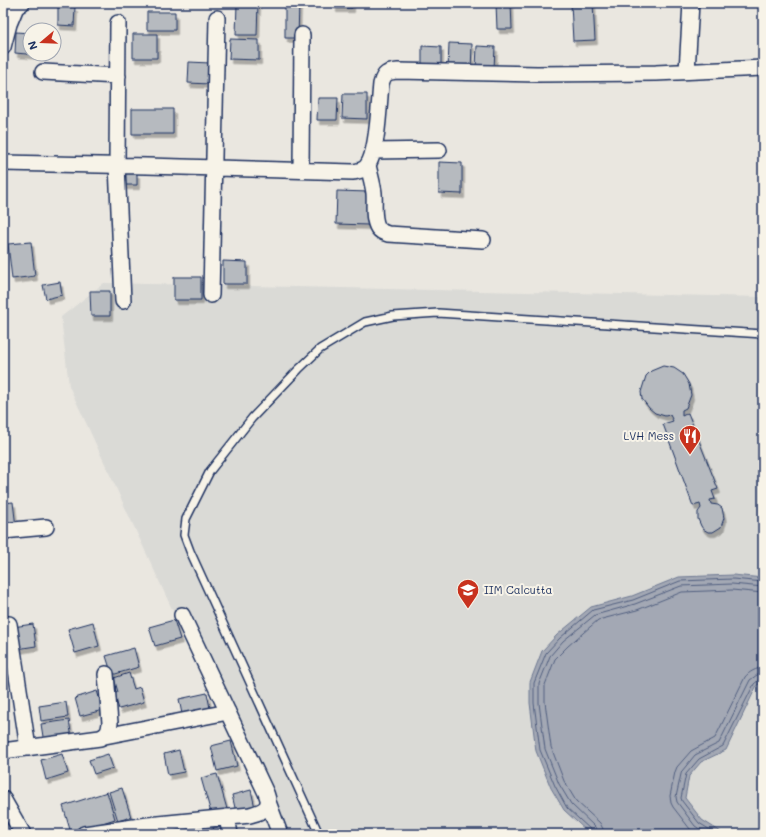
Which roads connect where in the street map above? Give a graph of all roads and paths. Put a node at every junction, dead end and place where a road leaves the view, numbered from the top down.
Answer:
1 (691, 3) edge
2 (18, 4) edge
3 (217, 18) dead end
4 (118, 23) dead end
5 (302, 35) dead end
6 (3, 45) edge
7 (763, 68) edge
8 (687, 71) junction
9 (43, 72) dead end
10 (118, 76) junction
11 (439, 150) dead end
12 (370, 158) junction
13 (3, 163) edge
14 (117, 165) junction
15 (214, 168) junction
16 (301, 170) junction
17 (483, 240) dead end
18 (211, 295) dead end
19 (123, 301) dead end
20 (763, 334) edge
21 (46, 527) dead end
22 (3, 531) edge
23 (182, 615) dead end
24 (9, 624) dead end
25 (106, 674) dead end
26 (228, 712) junction
27 (106, 736) junction
28 (28, 748) junction
29 (3, 751) edge
30 (3, 799) edge
31 (268, 802) junction
32 (227, 817) junction
33 (23, 834) edge
34 (84, 834) edge
35 (230, 834) edge
36 (280, 834) edge
37 (319, 834) edge

1 - 8 street
2 - 6 street
3 - 15 street
4 - 10 street
5 - 16 street
7 - 8 street
8 - 12 street
9 - 10 street
10 - 14 street
11 - 12 street
12 - 16 street
12 - 17 street
13 - 14 street
14 - 15 street
14 - 19 street
15 - 16 street
15 - 18 street
20 - 37 lane
21 - 22 street
23 - 26 street
24 - 28 street
25 - 27 street
26 - 27 street
26 - 31 street
27 - 28 street
28 - 29 street
30 - 33 street
31 - 32 street
31 - 36 street
32 - 34 street
32 - 35 street

